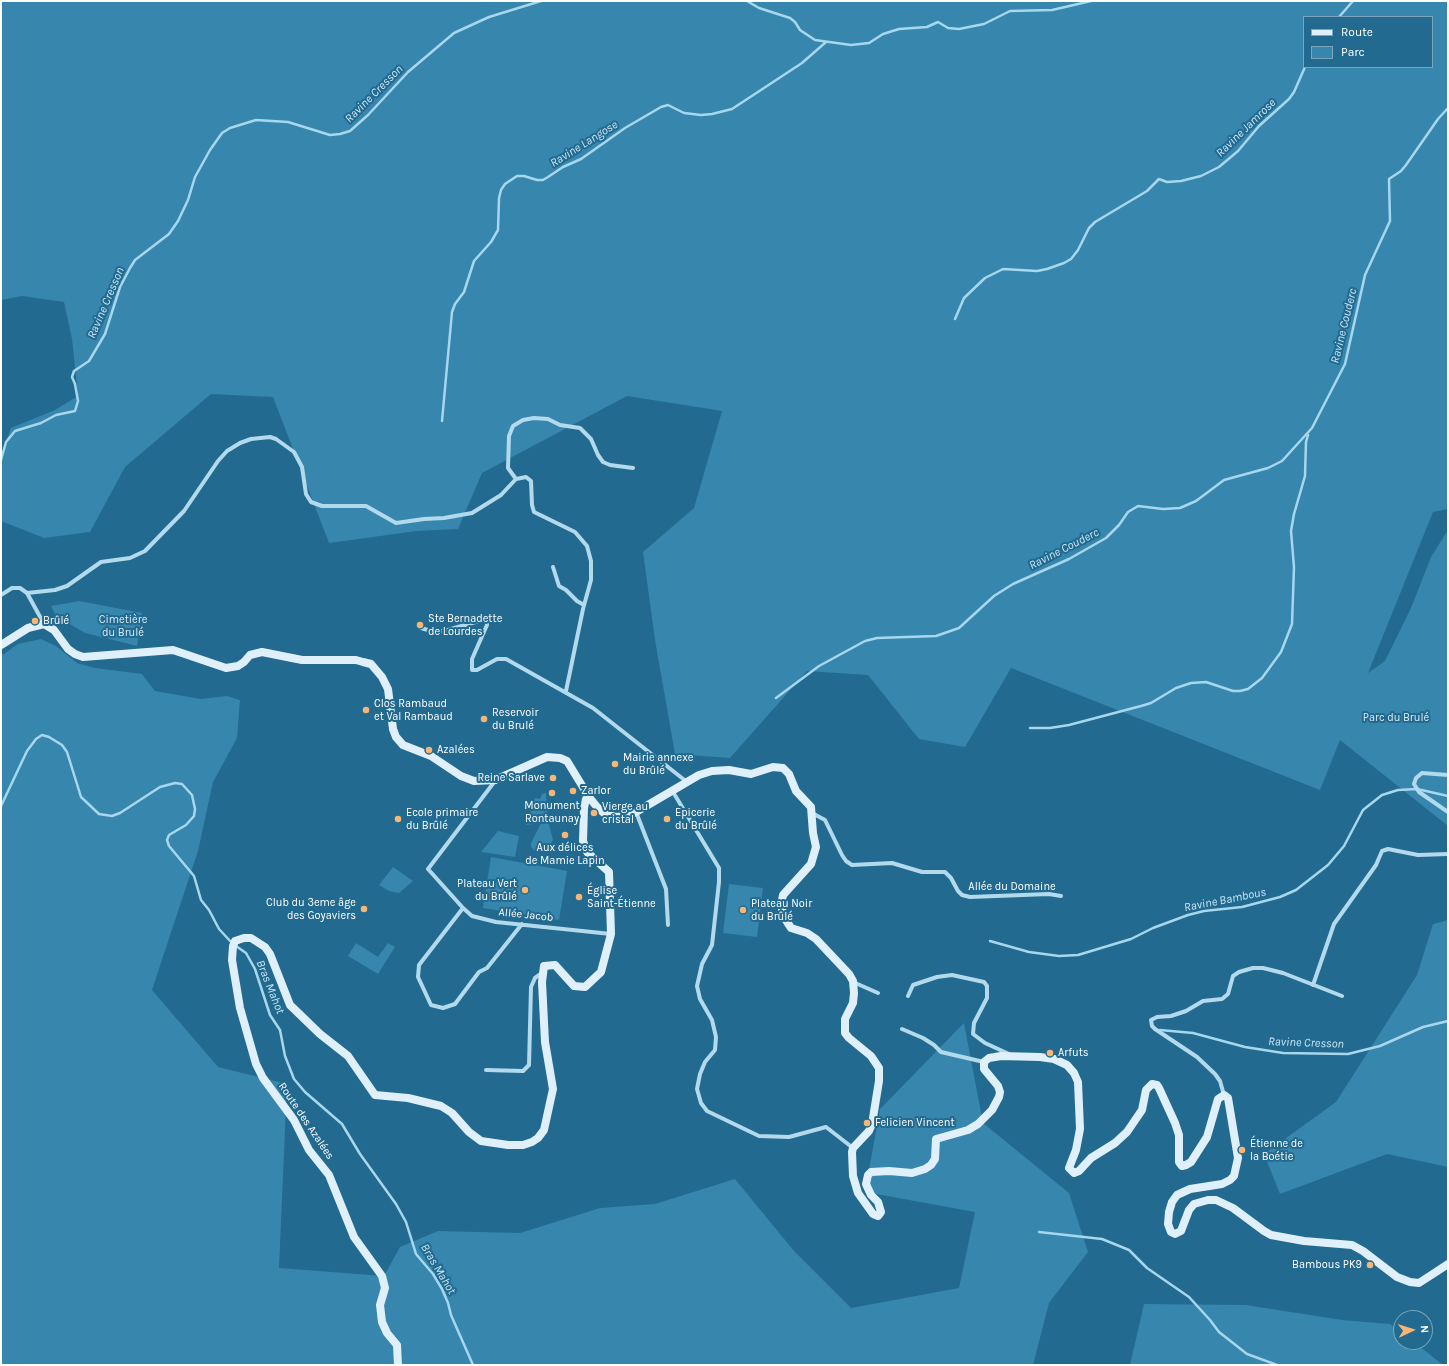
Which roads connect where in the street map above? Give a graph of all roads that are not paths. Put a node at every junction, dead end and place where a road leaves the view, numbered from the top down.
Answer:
1 (634, 468) dead end
2 (516, 479) junction
3 (553, 567) dead end
4 (27, 592) junction
5 (1, 595) edge
6 (584, 605) junction
7 (44, 624) junction
8 (421, 628) dead end
9 (1, 645) edge
10 (566, 691) junction
11 (1448, 775) edge
12 (495, 780) junction
13 (687, 782) junction
14 (673, 792) junction
15 (589, 797) junction
16 (636, 812) junction
17 (1448, 812) edge
18 (812, 813) junction
19 (1448, 854) edge
20 (1061, 896) dead end
21 (463, 908) junction
22 (522, 924) junction
23 (668, 925) dead end
24 (611, 934) junction
25 (543, 973) junction
26 (853, 981) junction
27 (1313, 986) junction
28 (878, 993) dead end
29 (908, 996) dead end
30 (1342, 996) dead end
31 (902, 1029) dead end
32 (1024, 1058) junction
33 (984, 1062) junction
34 (486, 1070) dead end
35 (1224, 1095) junction
36 (853, 1148) junction
37 (1448, 1264) edge
38 (398, 1365) edge

1 - 2 street
2 - 4 street
2 - 6 street
3 - 6 street
4 - 5 street
4 - 7 street
6 - 10 street
7 - 9 main road
7 - 12 main road
8 - 10 street
10 - 13 street
11 - 17 street
12 - 15 main road
12 - 21 street, Allée Jacob
13 - 14 main road
13 - 18 main road
14 - 16 main road
14 - 36 street
15 - 16 main road
15 - 24 main road
16 - 23 street
18 - 20 street, Allée du Domaine
18 - 26 main road
19 - 27 street
21 - 22 street, Allée Jacob
21 - 22 street
22 - 24 street, Allée Jacob
24 - 25 main road
25 - 34 street
25 - 38 main road, Route des Azalées
26 - 28 street
26 - 36 main road
27 - 30 street
27 - 35 street
29 - 32 street
31 - 33 street
32 - 33 main road
32 - 35 main road
33 - 36 main road
35 - 37 main road

